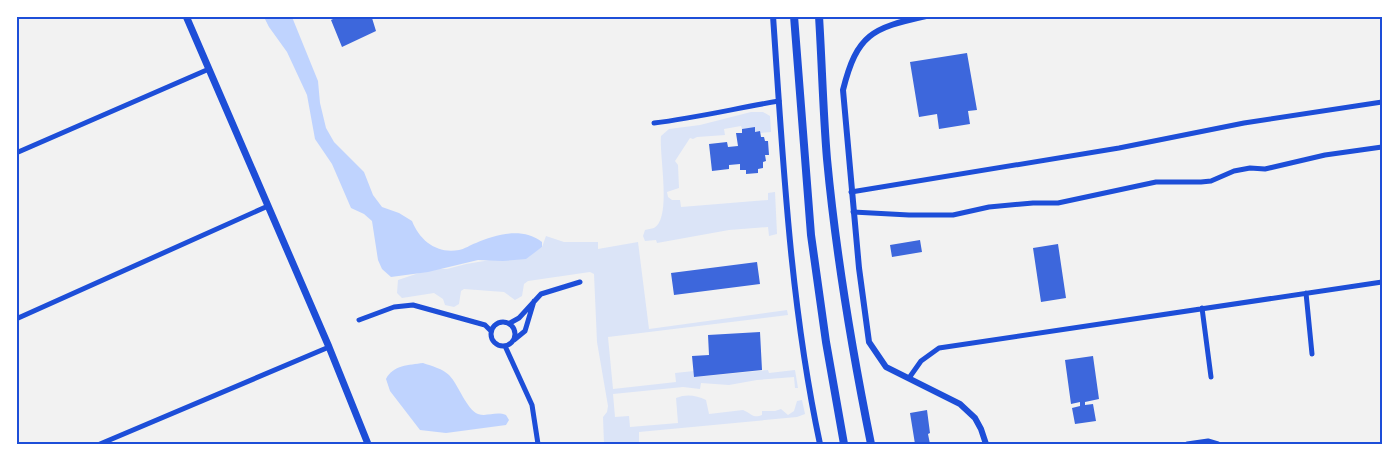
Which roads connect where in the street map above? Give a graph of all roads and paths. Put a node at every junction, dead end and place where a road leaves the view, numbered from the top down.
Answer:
1 (186, 16) edge
2 (773, 16) edge
3 (794, 16) edge
4 (819, 16) edge
5 (926, 16) edge
6 (209, 69) junction
7 (779, 101) junction
8 (1383, 102) edge
9 (654, 123) dead end
10 (1383, 147) edge
11 (16, 153) edge
12 (851, 192) junction
13 (268, 206) junction
14 (853, 212) junction
15 (580, 282) dead end
16 (1383, 282) edge
17 (1306, 293) junction
18 (535, 299) junction
19 (1203, 308) junction
20 (16, 319) edge
21 (359, 320) dead end
22 (510, 323) junction
23 (491, 331) junction
24 (513, 341) junction
25 (505, 346) junction
26 (329, 347) junction
27 (1312, 354) dead end
28 (1211, 377) dead end
29 (909, 378) junction
30 (100, 444) edge
31 (368, 444) edge
32 (538, 444) edge
33 (820, 444) edge
34 (844, 444) edge
35 (871, 444) edge
36 (986, 444) edge
37 (1187, 444) edge
38 (1218, 444) edge

1 - 6 main road
2 - 7 street
3 - 34 highway
4 - 35 highway
5 - 12 street
6 - 11 street
6 - 13 main road
7 - 9 street
7 - 33 street
8 - 12 street
10 - 14 street
12 - 14 street
13 - 20 street
13 - 26 main road
14 - 29 street
15 - 18 street
16 - 17 street
17 - 19 street
17 - 27 street
18 - 22 street
18 - 24 street
19 - 28 street
19 - 29 street
21 - 23 street
22 - 23 street
22 - 24 street
23 - 25 street
24 - 25 street
25 - 32 street
26 - 30 street
26 - 31 main road
29 - 36 street
37 - 38 street

